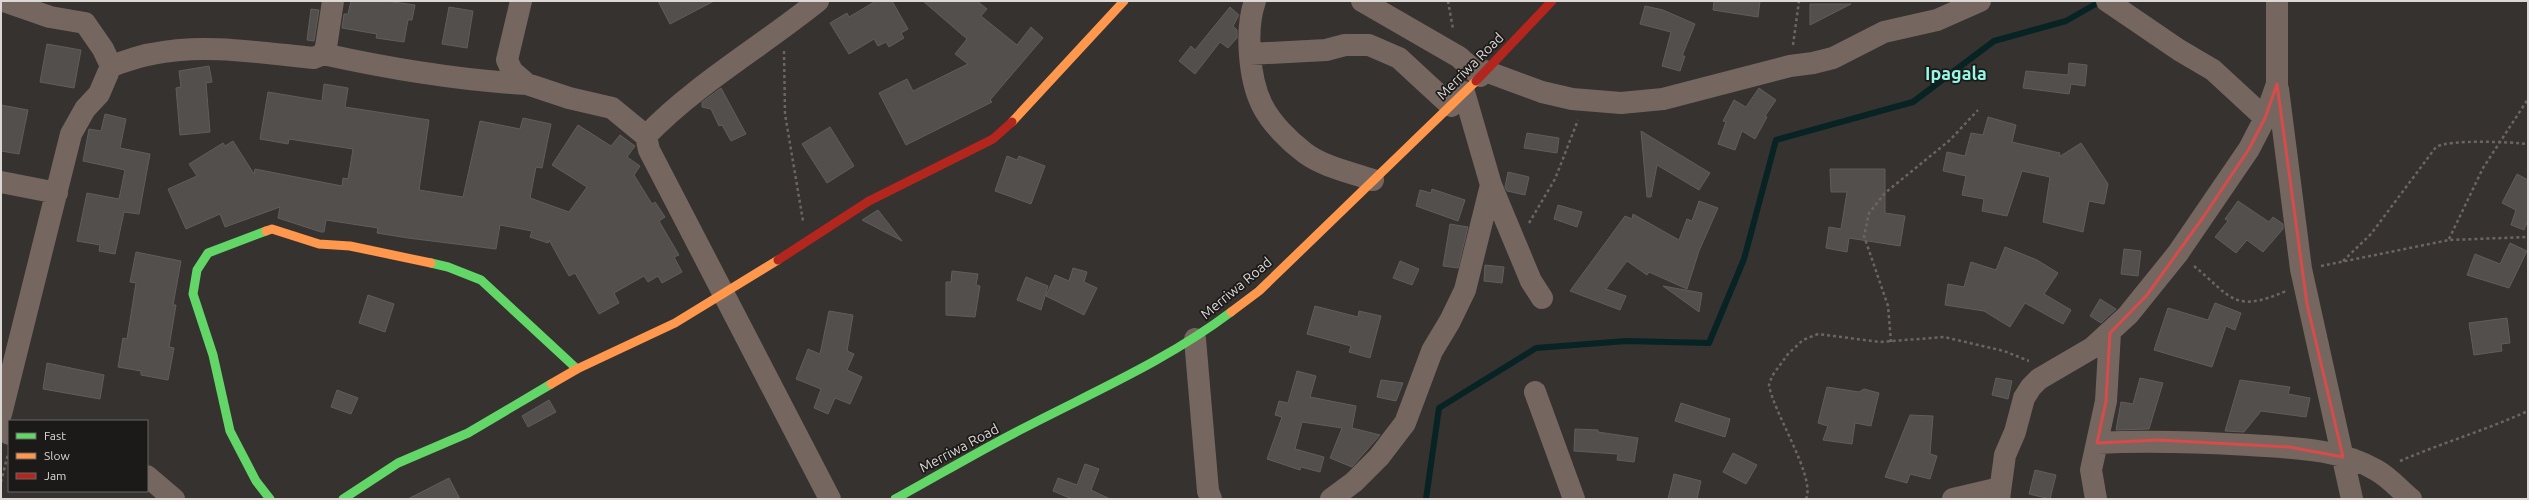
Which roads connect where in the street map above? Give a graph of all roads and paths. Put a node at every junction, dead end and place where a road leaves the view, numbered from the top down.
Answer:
1 (333, 1) edge
2 (521, 1) edge
3 (818, 1) edge
4 (1124, 1) edge
5 (1255, 1) edge
6 (1362, 1) edge
7 (1552, 1) edge
8 (1799, 1) edge
9 (1979, 1) edge
10 (2107, 1) edge
11 (2277, 1) edge
12 (7, 2) edge
13 (786, 27) junction
14 (323, 54) junction
15 (1250, 54) junction
16 (111, 66) junction
17 (1790, 66) junction
18 (1482, 74) junction
19 (527, 84) junction
20 (2277, 84) junction
21 (1457, 99) junction
22 (1586, 99) junction
23 (2528, 99) edge
24 (1978, 110) dead end
25 (2266, 118) junction
26 (646, 136) junction
27 (2499, 141) junction
28 (2528, 144) edge
29 (1372, 180) junction
30 (1, 182) edge
31 (1491, 185) junction
32 (57, 193) junction
33 (2528, 237) edge
34 (1516, 240) junction
35 (2449, 240) junction
36 (806, 243) junction
37 (2178, 253) junction
38 (2343, 261) junction
39 (2302, 276) junction
40 (725, 293) junction
41 (1542, 298) dead end
42 (2110, 333) junction
43 (1195, 339) junction
44 (1891, 342) junction
45 (577, 369) junction
46 (2052, 371) junction
47 (1535, 392) dead end
48 (2528, 410) edge
49 (1, 414) edge
50 (2097, 443) junction
51 (8, 452) edge
52 (2343, 457) junction
53 (2377, 470) junction
54 (148, 477) edge
55 (1, 482) edge
56 (2000, 493) edge
57 (174, 499) edge
58 (270, 499) edge
59 (343, 499) edge
60 (830, 499) edge
61 (895, 499) edge
62 (1211, 499) edge
63 (1331, 499) edge
64 (1574, 499) edge
65 (1806, 499) edge
66 (1953, 499) edge
67 (2096, 499) edge
68 (2352, 499) edge
69 (2411, 499) edge

1 - 14 street
2 - 19 street
3 - 13 street
4 - 36 street
5 - 15 street
6 - 18 street
7 - 18 street, Merriwa Road
8 - 17 path
9 - 17 street
10 - 25 street
11 - 20 street
12 - 16 street
13 - 26 street
13 - 36 path
14 - 16 street
14 - 19 street
15 - 21 street
15 - 29 street
16 - 32 street
17 - 22 street
18 - 21 street, Merriwa Road
18 - 22 street
19 - 26 street
20 - 25 street
20 - 39 street
21 - 29 street, Merriwa Road
21 - 31 street
22 - 34 path
23 - 27 path
24 - 44 path
25 - 37 street
26 - 40 street
27 - 28 path
27 - 35 path
27 - 38 path
29 - 43 street, Merriwa Road
30 - 32 street
31 - 34 street
31 - 63 street
32 - 49 street
33 - 35 path
34 - 41 street
35 - 38 path
36 - 40 street
37 - 39 path
37 - 42 street
38 - 39 path
39 - 52 street
40 - 45 street
40 - 60 street
42 - 46 street
42 - 50 street
43 - 61 street, Merriwa Road
43 - 62 street
44 - 46 path
44 - 65 path
45 - 58 street
45 - 59 street
46 - 56 street
47 - 64 street
48 - 53 path
50 - 52 street
50 - 67 street
51 - 55 path
52 - 53 street
52 - 68 street
53 - 69 street
54 - 57 street
56 - 66 street

